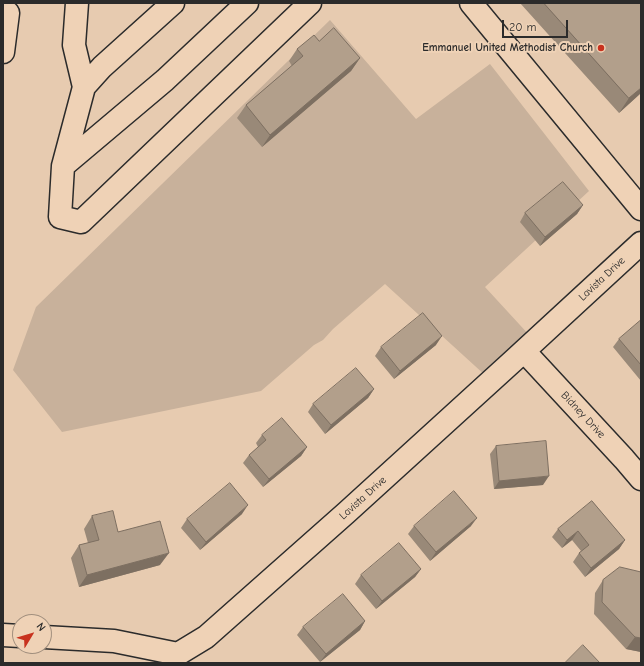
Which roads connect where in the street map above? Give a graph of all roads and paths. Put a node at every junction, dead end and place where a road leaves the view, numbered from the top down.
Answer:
1 (78, 3) edge
2 (173, 3) edge
3 (247, 3) edge
4 (310, 3) edge
5 (471, 3) edge
6 (8, 13) dead end
7 (3, 52) edge
8 (84, 87) junction
9 (63, 166) junction
10 (641, 209) edge
11 (641, 243) edge
12 (524, 351) junction
13 (641, 479) edge
14 (52, 637) edge
15 (170, 658) edge

1 - 8 street
2 - 8 street
3 - 9 street
4 - 9 street
5 - 10 street
6 - 7 street
8 - 9 street
11 - 12 street, Lavista Drive
12 - 13 street, Bidney Drive
12 - 15 street, Lavista Drive
14 - 15 street, Lavista Drive

